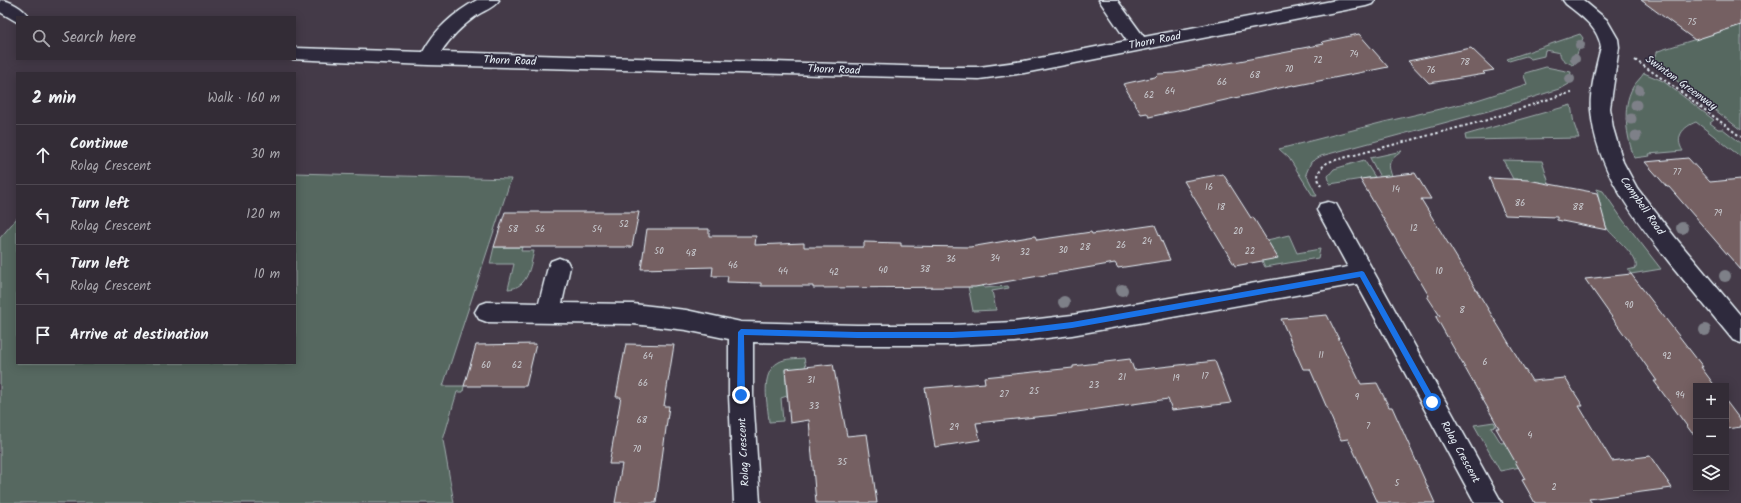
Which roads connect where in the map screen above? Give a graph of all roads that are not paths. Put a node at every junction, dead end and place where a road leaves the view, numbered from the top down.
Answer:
1 (490, 0) edge
2 (1108, 0) edge
3 (1366, 0) edge
4 (1572, 0) edge
5 (0, 4) edge
6 (18, 16) edge
7 (1139, 44) junction
8 (296, 54) edge
9 (428, 59) junction
10 (1328, 210) road end
11 (559, 266) dead end
12 (1362, 274) junction
13 (487, 312) dead end
14 (548, 312) junction
15 (741, 332) junction
16 (1741, 333) edge
17 (747, 503) edge
18 (1489, 503) edge

1 - 9 street
2 - 7 street
3 - 7 street, Thorn Road
4 - 16 street, Campbell Road
5 - 6 street
7 - 9 street, Thorn Road
8 - 9 street, Thorn Road
10 - 12 street, Rolag Crescent
11 - 14 street
12 - 15 street
12 - 18 street, Rolag Crescent
13 - 14 street
14 - 15 street
15 - 17 street, Rolag Crescent

